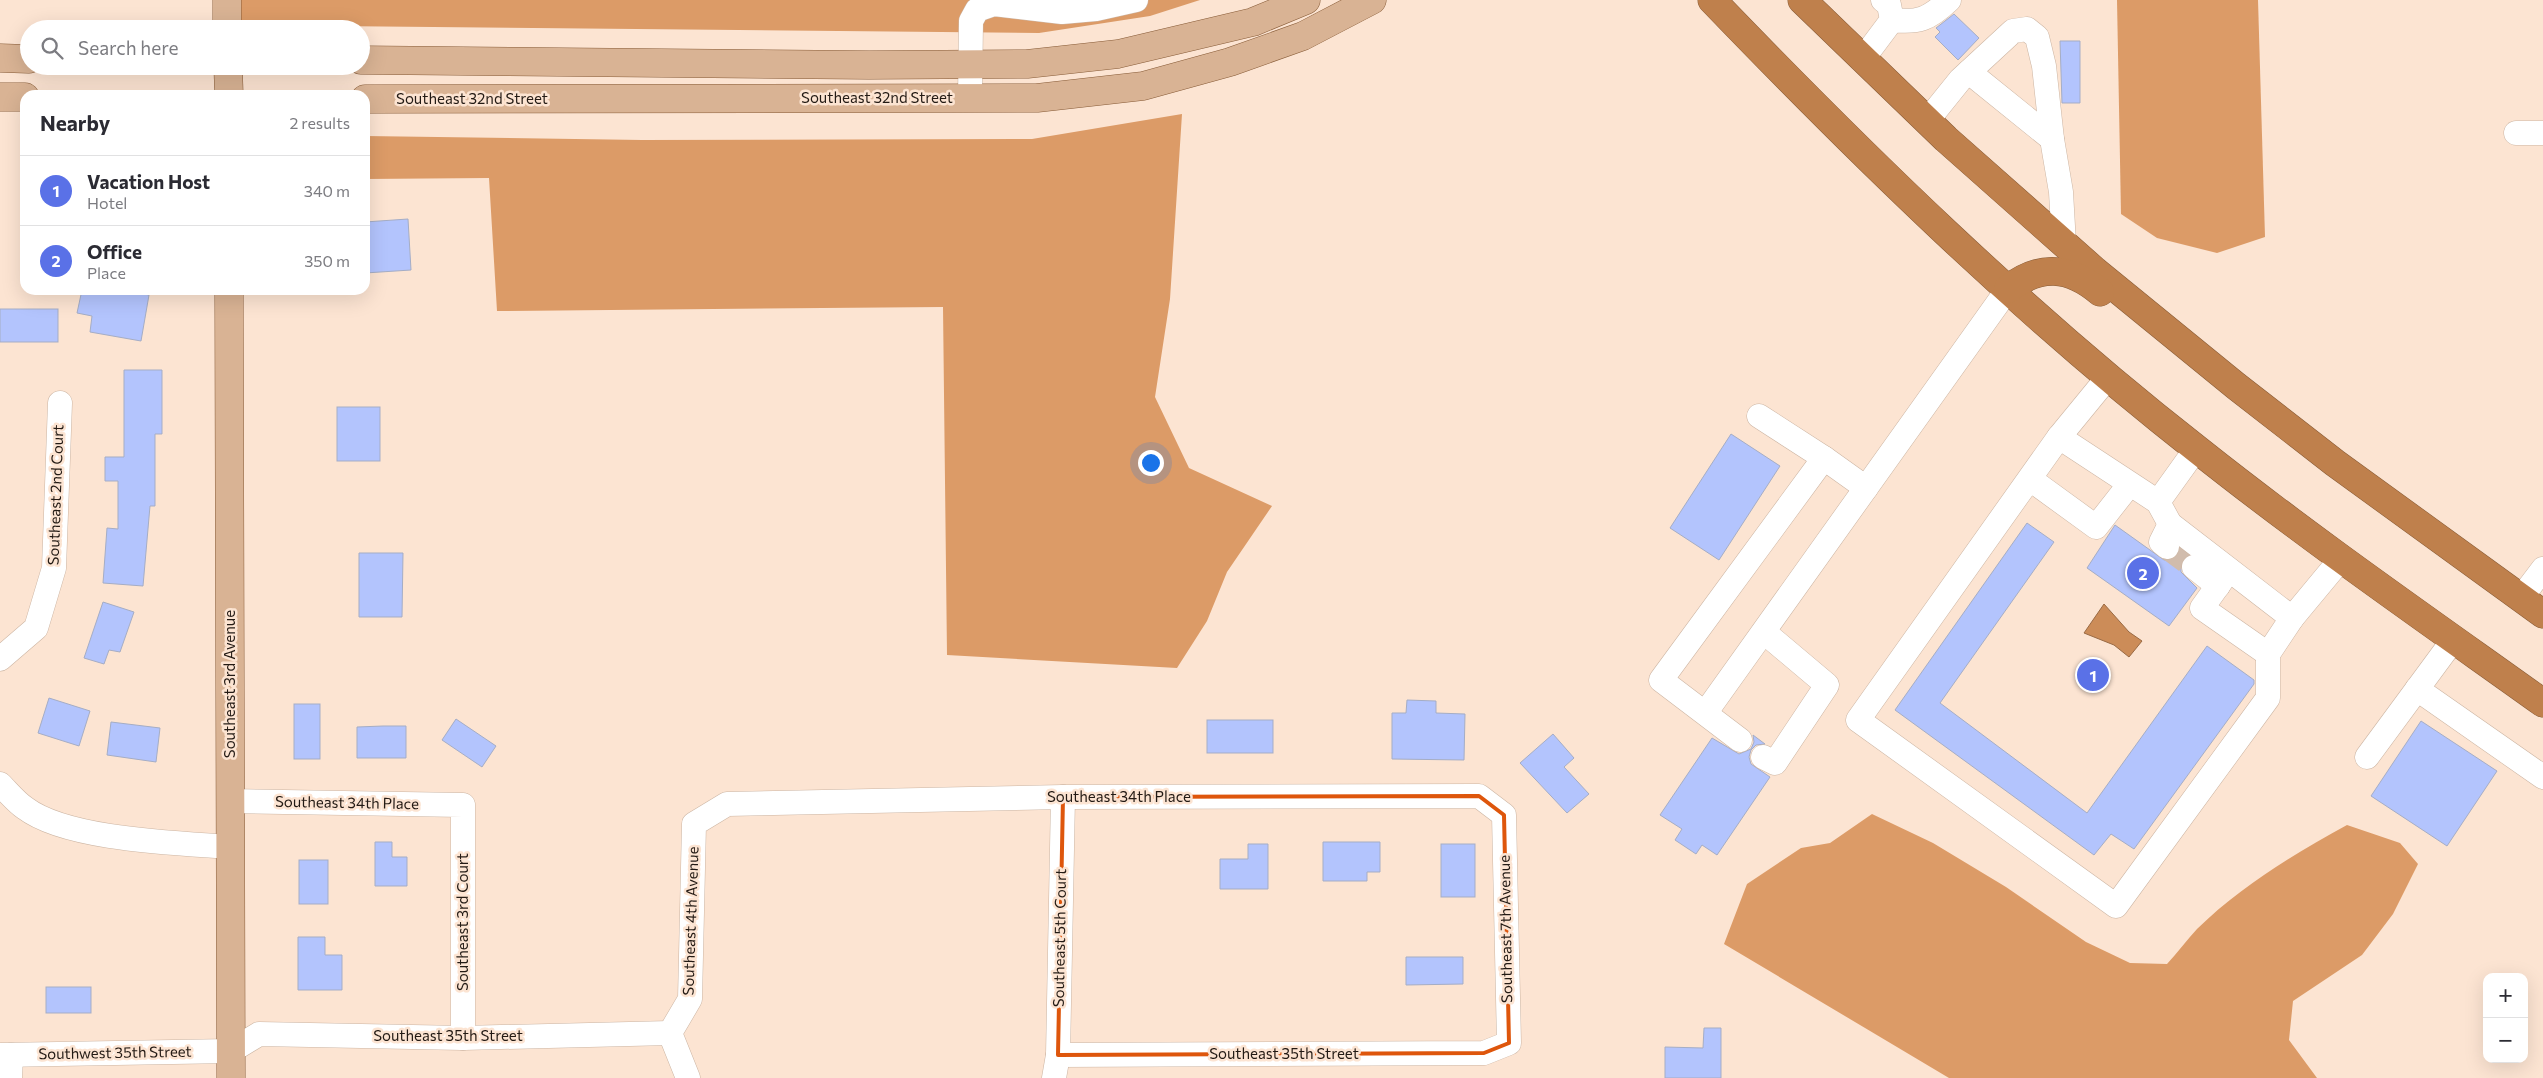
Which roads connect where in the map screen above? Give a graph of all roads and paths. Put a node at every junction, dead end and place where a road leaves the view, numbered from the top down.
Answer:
1 (227, 0) edge
2 (1136, 0) edge
3 (1372, 0) edge
4 (1712, 0) edge
5 (1802, 0) edge
6 (1949, 0) edge
7 (1294, 2) edge
8 (1888, 10) edge
9 (227, 20) edge
10 (0, 58) edge
11 (20, 59) edge
12 (370, 60) edge
13 (1862, 60) junction
14 (970, 65) junction
15 (1969, 72) junction
16 (228, 75) edge
17 (229, 90) edge
18 (0, 97) edge
19 (20, 97) edge
20 (970, 98) junction
21 (370, 99) edge
22 (1927, 121) junction
23 (2516, 133) dead end
24 (2543, 133) edge
25 (2052, 139) junction
26 (2064, 244) junction
27 (2008, 288) junction
28 (230, 295) edge
29 (2197, 355) junction
30 (2109, 376) junction
31 (60, 403) dead end
32 (1758, 416) dead end
33 (2059, 437) junction
34 (2196, 449) junction
35 (1824, 458) junction
36 (2030, 479) junction
37 (2129, 485) junction
38 (1866, 488) junction
39 (2158, 502) junction
40 (2341, 559) junction
41 (2194, 567) tunnel mouth
42 (2543, 569) edge
43 (2224, 578) junction
44 (2532, 606) edge
45 (2292, 618) junction
46 (1764, 632) junction
47 (2454, 640) junction
48 (2268, 654) junction
49 (0, 659) edge
50 (2417, 689) junction
51 (2543, 703) edge
52 (1706, 712) junction
53 (1740, 740) dead end
54 (2367, 757) dead end
55 (1769, 760) dead end
56 (2543, 778) edge
57 (0, 784) edge
58 (1063, 797) junction
59 (230, 801) junction
60 (728, 804) joint
61 (463, 805) joint
62 (1504, 815) joint
63 (231, 847) junction
64 (670, 1033) junction
65 (463, 1038) junction
66 (1509, 1043) joint
67 (231, 1051) junction
68 (5, 1055) edge
69 (1058, 1055) junction
70 (10, 1078) edge
71 (231, 1078) edge
72 (688, 1078) edge
73 (1054, 1078) edge

1 - 9 main road
2 - 14 street
3 - 20 main road, Southeast 32nd Street
4 - 27 highway
5 - 13 highway
6 - 8 street
7 - 14 main road
8 - 13 street
10 - 11 main road
12 - 14 main road
13 - 22 highway
14 - 20 street
15 - 22 street
15 - 25 street
15 - 25 street
16 - 17 main road
18 - 19 main road
20 - 21 main road, Southeast 32nd Street
22 - 26 highway
23 - 24 street
25 - 26 street
26 - 29 highway
27 - 29 highway
27 - 30 highway
27 - 38 street
28 - 59 main road, Southeast 3rd Avenue
29 - 44 highway
30 - 33 street
30 - 34 highway
31 - 49 street, Southeast 2nd Court
32 - 35 street
33 - 36 street
33 - 37 street
34 - 39 street
34 - 40 highway
35 - 38 street
35 - 52 street
36 - 37 street
36 - 48 street
37 - 39 street
38 - 46 street
39 - 43 street
40 - 45 street
40 - 47 highway
41 - 43 street
42 - 44 street
43 - 45 street
43 - 48 street
45 - 48 street
46 - 52 street
46 - 55 street
47 - 50 street
47 - 51 highway
50 - 54 street
50 - 56 street
52 - 53 street
57 - 63 street
58 - 60 street, Southeast 34th Place
58 - 62 street, Southeast 34th Place
58 - 69 street, Southeast 5th Court
59 - 61 street, Southeast 34th Place
59 - 63 main road, Southeast 3rd Avenue
60 - 64 street, Southeast 4th Avenue
61 - 65 street, Southeast 3rd Court
62 - 66 street, Southeast 7th Avenue
63 - 67 main road, Southeast 3rd Avenue
64 - 65 street, Southeast 35th Street
64 - 72 street
65 - 67 street, Southeast 35th Street
66 - 69 street, Southeast 35th Street
67 - 68 street, Southwest 35th Street
67 - 71 main road, Southeast 3rd Avenue
68 - 70 street
69 - 73 street, Southeast 5th Court

